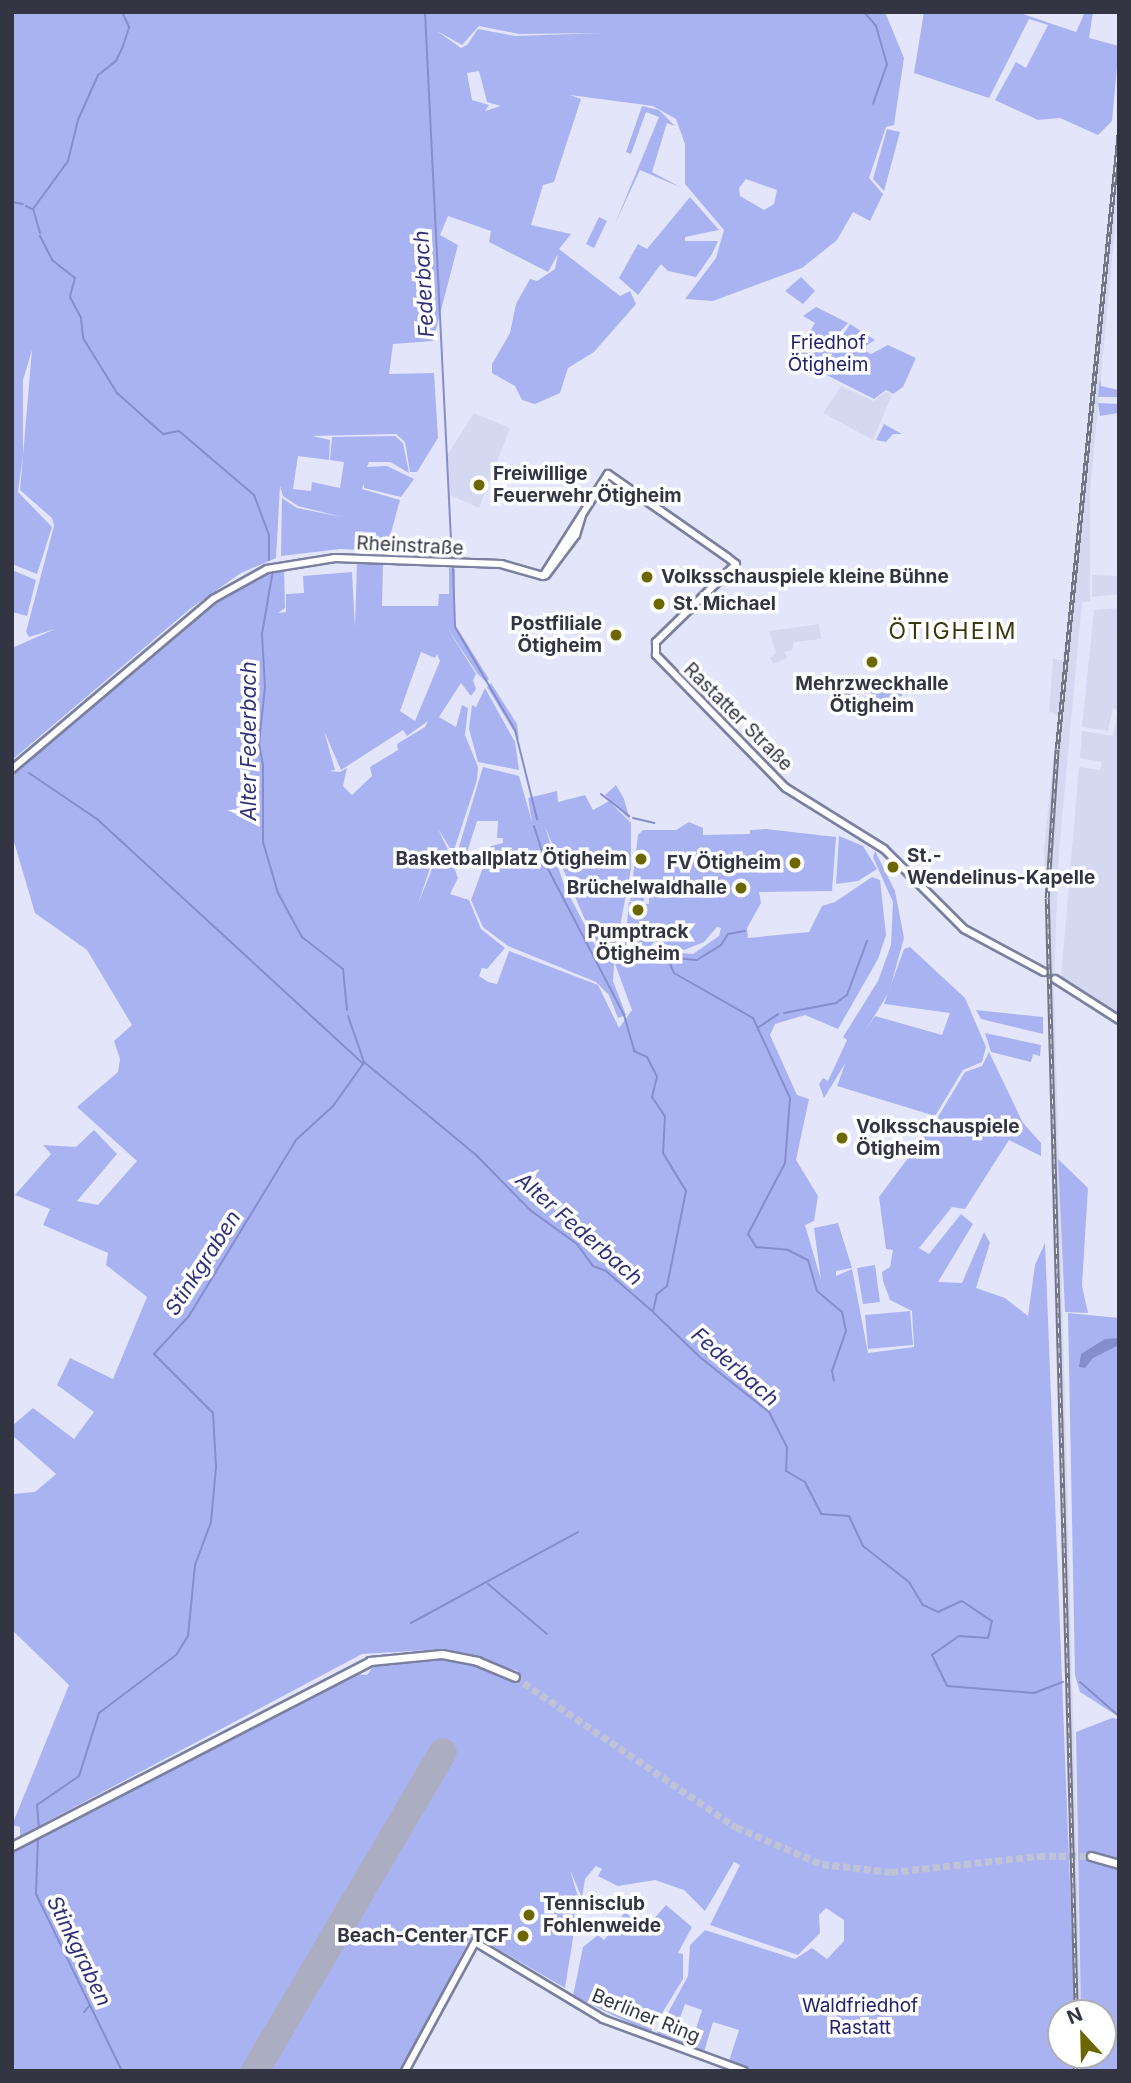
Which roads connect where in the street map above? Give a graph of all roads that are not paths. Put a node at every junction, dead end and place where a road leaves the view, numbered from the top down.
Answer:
1 (653, 649) joint
2 (12, 769) edge
3 (1044, 972) dead end
4 (1055, 979) dead end
5 (1119, 1020) edge
6 (515, 1677) tunnel mouth
7 (12, 1846) edge
8 (1091, 1856) tunnel mouth
9 (1119, 1864) edge
10 (405, 2071) edge
11 (744, 2071) edge

1 - 2 street, Rheinstraße
1 - 3 street, Rastatter Straße
4 - 5 street
6 - 7 main road
8 - 9 main road
10 - 11 street, Berliner Ring

